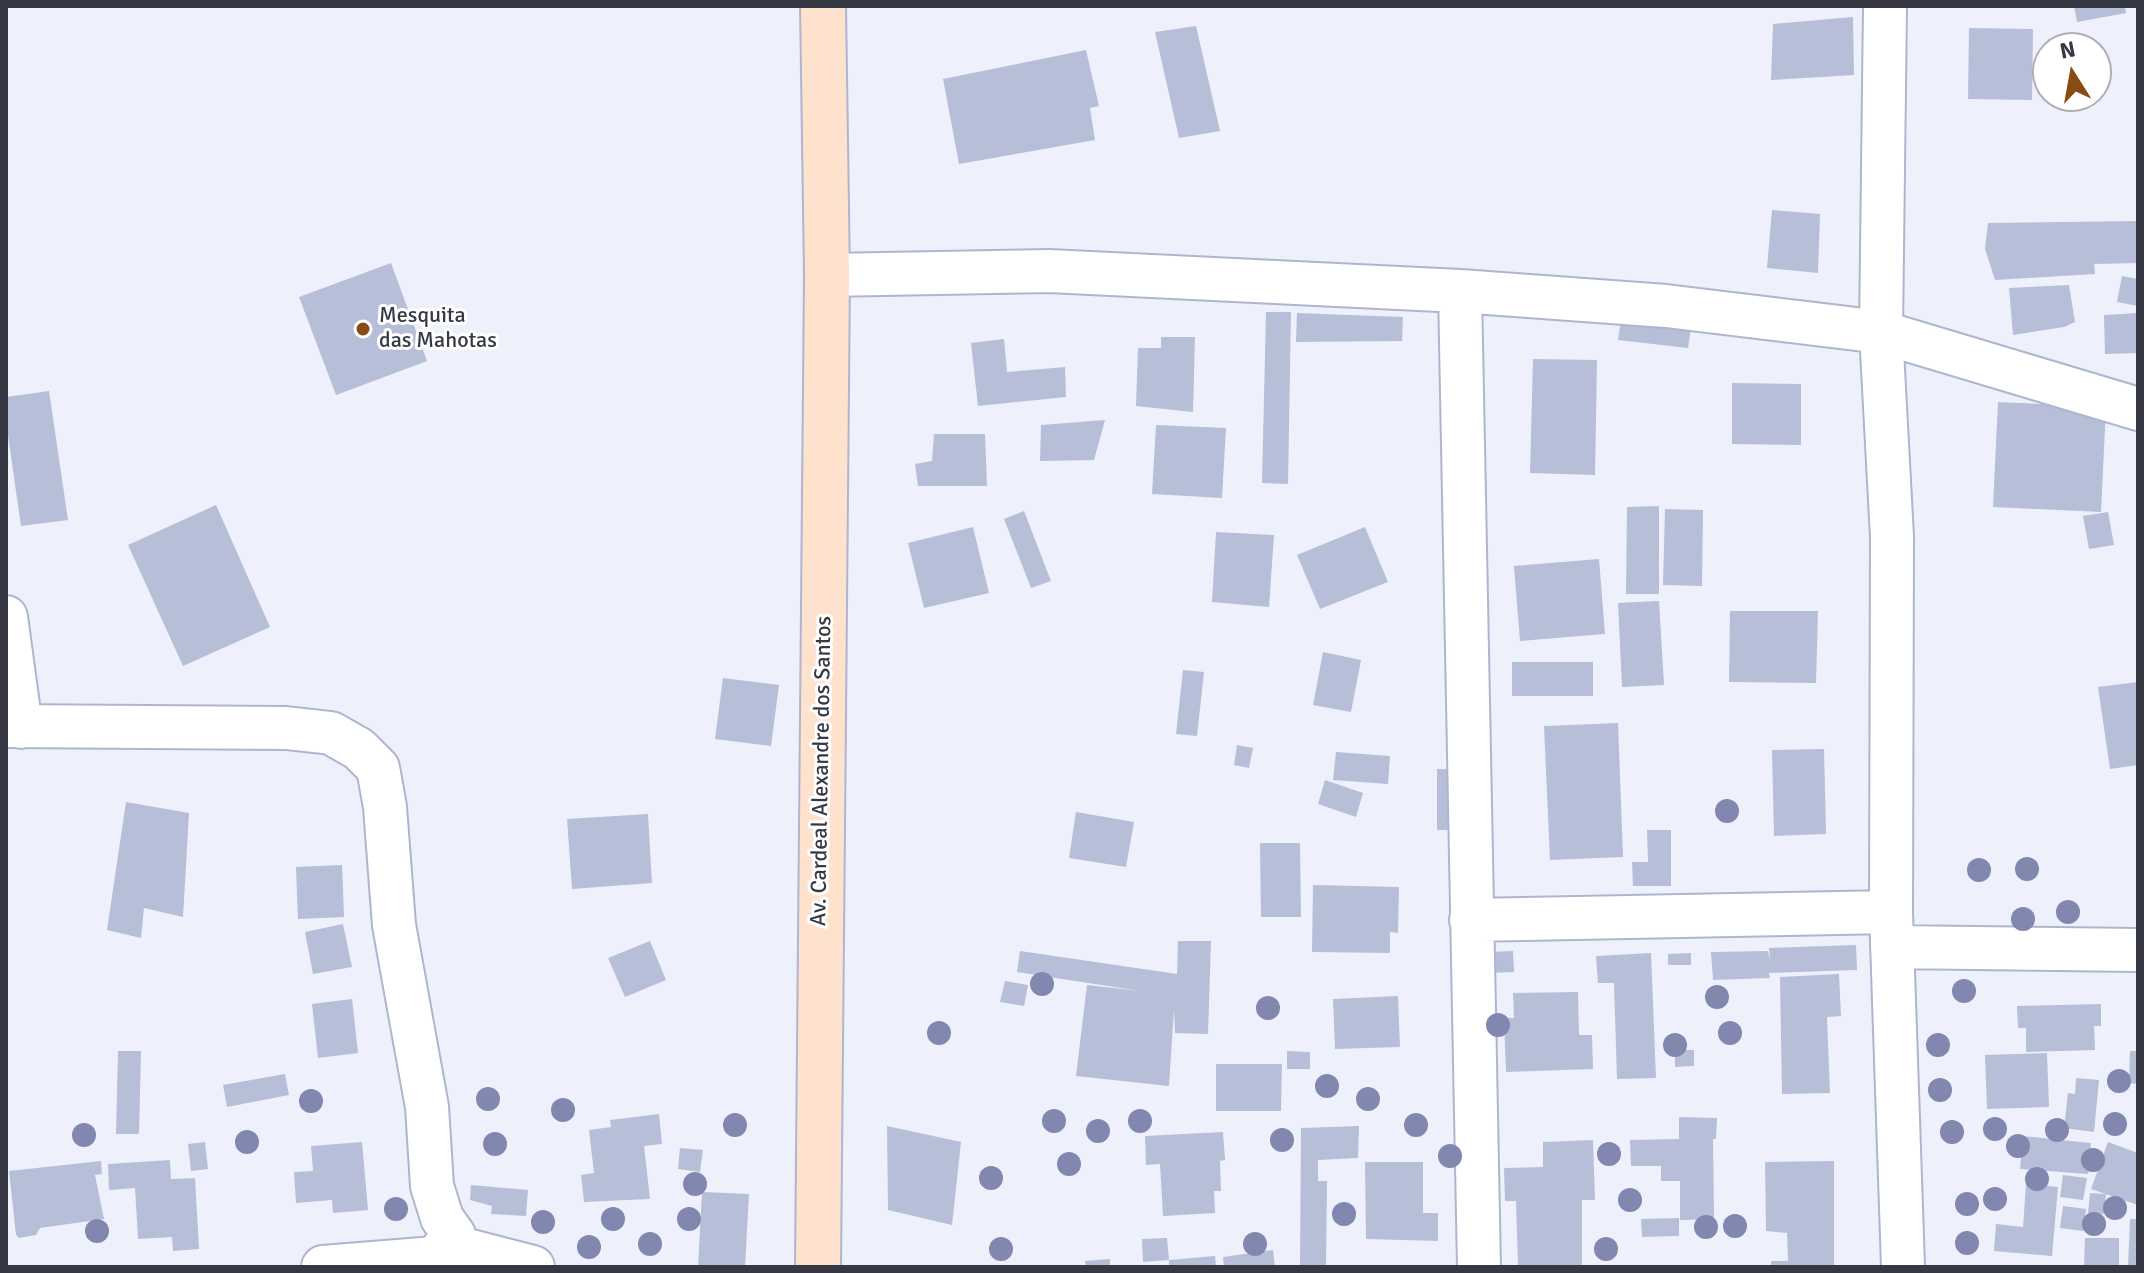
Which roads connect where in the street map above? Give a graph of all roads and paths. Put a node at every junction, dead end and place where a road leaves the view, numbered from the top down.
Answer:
1 (823, 6) edge
2 (1885, 6) edge
3 (827, 275) junction
4 (1460, 291) junction
5 (1881, 332) junction
6 (2138, 409) edge
7 (6, 617) edge
8 (14, 727) edge
9 (1471, 920) junction
10 (1892, 930) junction
11 (2138, 950) edge
12 (432, 1263) edge
13 (324, 1267) edge
14 (533, 1267) edge
15 (818, 1267) edge
16 (1479, 1267) edge
17 (1903, 1267) edge

1 - 3 street, Av. Cardeal Alexandre dos Santos
2 - 5 street
3 - 4 street
3 - 15 street, Av. Cardeal Alexandre dos Santos
4 - 5 street
4 - 9 street
5 - 6 street
5 - 10 street
7 - 8 street
8 - 12 street
9 - 10 street
9 - 16 street
10 - 11 street
10 - 17 street
12 - 13 street
12 - 14 street

